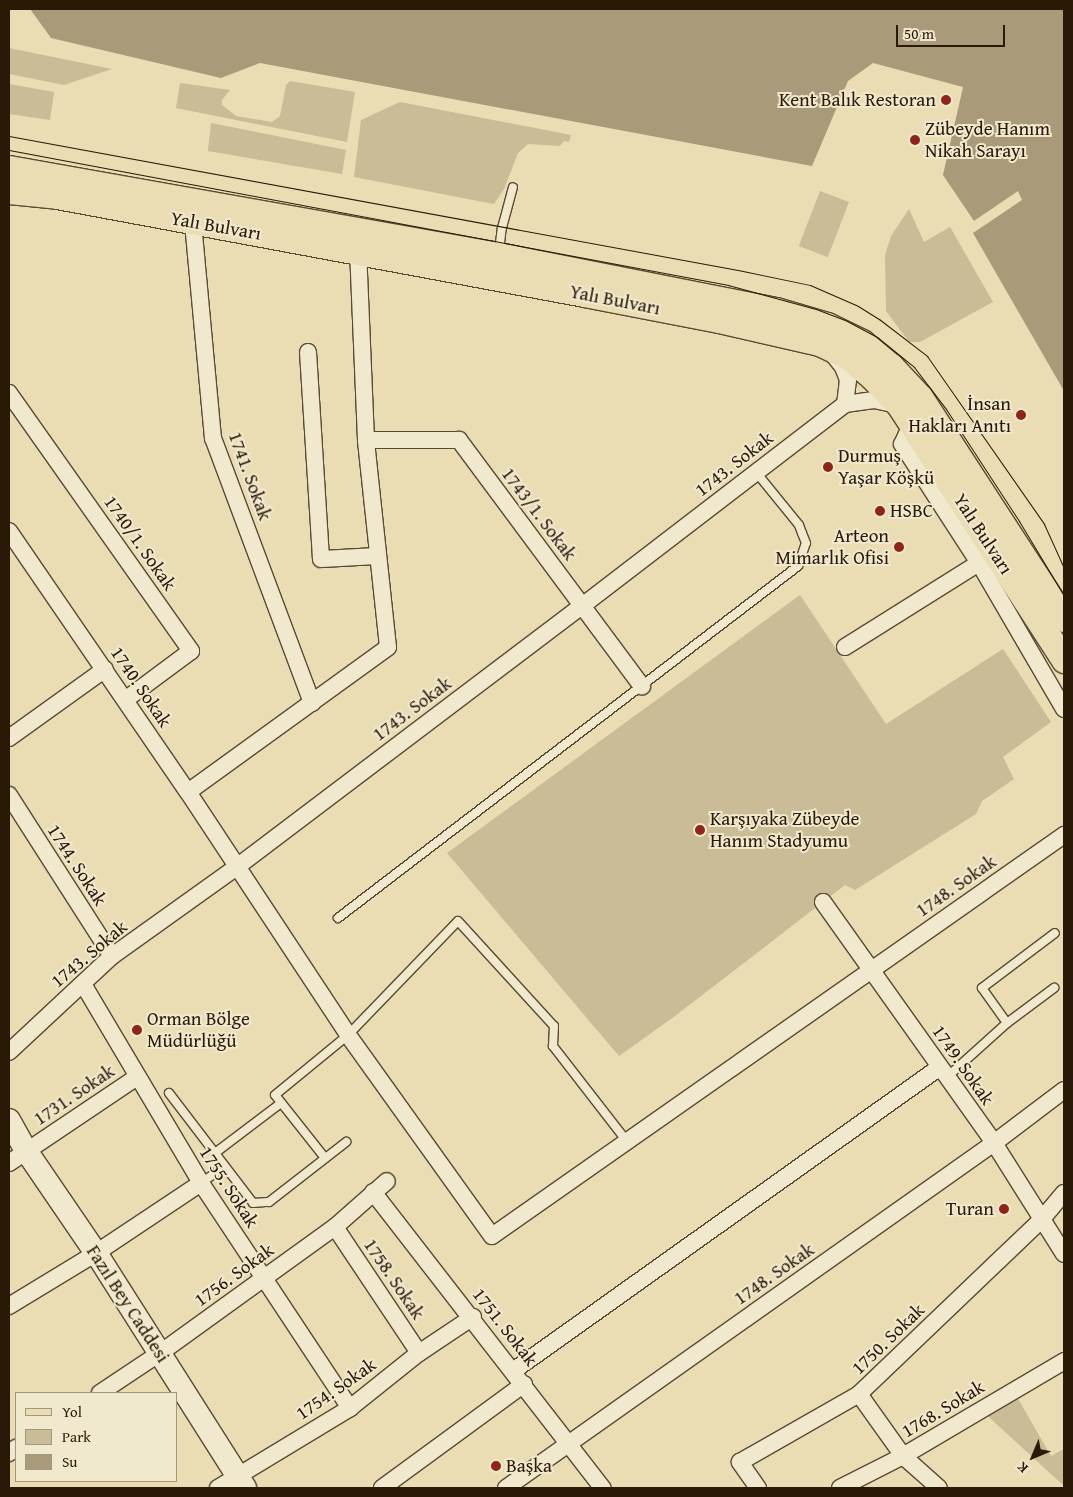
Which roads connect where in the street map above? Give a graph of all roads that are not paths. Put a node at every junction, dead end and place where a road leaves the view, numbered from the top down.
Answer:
1 (9, 168) edge
2 (513, 187) dead end
3 (9, 191) edge
4 (193, 222) junction
5 (358, 253) junction
6 (498, 255) junction
7 (819, 343) junction
8 (308, 352) dead end
9 (9, 392) edge
10 (845, 404) junction
11 (906, 414) junction
12 (366, 440) junction
13 (756, 472) junction
14 (9, 531) edge
15 (378, 556) junction
16 (987, 558) junction
17 (582, 606) junction
18 (1064, 619) edge
19 (845, 647) dead end
20 (1064, 660) edge
21 (105, 669) junction
22 (642, 686) junction
23 (125, 700) junction
24 (312, 703) junction
25 (1064, 709) edge
26 (9, 738) edge
27 (188, 792) junction
28 (9, 795) edge
29 (1064, 835) edge
30 (238, 866) junction
31 (823, 902) dead end
32 (338, 918) dead end
33 (1054, 933) dead end
34 (112, 956) junction
35 (870, 969) junction
36 (83, 984) junction
37 (1054, 988) dead end
38 (1006, 1023) junction
39 (348, 1035) junction
40 (9, 1052) edge
41 (943, 1072) junction
42 (137, 1077) junction
43 (1064, 1090) edge
44 (170, 1093) dead end
45 (281, 1103) junction
46 (9, 1120) edge
47 (626, 1140) junction
48 (346, 1142) dead end
49 (994, 1143) junction
50 (215, 1153) junction
51 (18, 1158) edge
52 (324, 1158) junction
53 (225, 1166) junction
54 (387, 1181) dead end
55 (201, 1183) junction
56 (373, 1192) junction
57 (1064, 1193) edge
58 (1042, 1219) junction
59 (334, 1227) junction
60 (96, 1253) junction
61 (1064, 1254) edge
62 (264, 1278) junction
63 (9, 1306) edge
64 (473, 1317) junction
65 (160, 1353) junction
66 (419, 1353) junction
67 (1064, 1361) edge
68 (513, 1371) junction
69 (524, 1384) junction
70 (102, 1392) edge
71 (859, 1394) junction
72 (350, 1408) junction
73 (568, 1443) junction
74 (903, 1456) junction
75 (233, 1484) edge
76 (382, 1488) edge
77 (506, 1488) edge
78 (603, 1488) edge
79 (758, 1488) edge
80 (840, 1488) edge
81 (939, 1488) edge

1 - 6 main road, Yalı Bulvarı
2 - 6 lane
3 - 4 main road, Yalı Bulvarı
4 - 5 main road, Yalı Bulvarı
4 - 24 street, 1741. Sokak
5 - 7 main road, Yalı Bulvarı
5 - 12 street
6 - 18 main road, Yalı Bulvarı
7 - 10 street
7 - 11 main road, Yalı Bulvarı
8 - 15 street
9 - 23 street, 1740/1. Sokak
10 - 11 street, 1743. Sokak
10 - 13 street, 1743. Sokak
11 - 16 main road, Yalı Bulvarı
12 - 15 street
12 - 17 street, 1743/1. Sokak
13 - 17 street, 1743. Sokak
13 - 22 lane
14 - 21 street, 1740. Sokak
15 - 24 street
16 - 19 street
16 - 20 main road, Yalı Bulvarı
16 - 25 street
17 - 22 street, 1743/1. Sokak
17 - 30 street, 1743. Sokak
21 - 23 street, 1740. Sokak
21 - 26 street
22 - 32 lane
23 - 27 street, 1740. Sokak
24 - 27 street
27 - 30 street, 1740. Sokak
28 - 34 street, 1744. Sokak
29 - 35 street, 1748. Sokak
30 - 34 street, 1743. Sokak
30 - 39 street, 1740. Sokak
31 - 35 street, 1749. Sokak
33 - 38 lane
34 - 36 street, 1743. Sokak
35 - 41 street, 1749. Sokak
35 - 47 street, 1748. Sokak
36 - 40 street, 1743. Sokak
36 - 42 street, 1755. Sokak
37 - 38 lane
38 - 41 lane
39 - 45 lane
39 - 47 street, 1740. Sokak
39 - 47 lane
41 - 49 street, 1749. Sokak
41 - 68 street
42 - 51 street, 1731. Sokak
42 - 55 street, 1755. Sokak
43 - 49 street, 1748. Sokak
44 - 50 lane
45 - 50 lane
45 - 52 lane
46 - 51 street, Fazıl Bey Caddesi
48 - 52 lane
49 - 58 street, 1749. Sokak
49 - 73 street, 1748. Sokak
50 - 53 lane
51 - 60 street, Fazıl Bey Caddesi
52 - 53 lane
53 - 55 lane
54 - 56 street, 1756. Sokak
55 - 60 street
55 - 62 street, 1755. Sokak
56 - 59 street, 1756. Sokak
56 - 64 street, 1751. Sokak
57 - 58 street, 1750. Sokak
58 - 61 street, 1749. Sokak
58 - 71 street, 1750. Sokak
59 - 62 street, 1756. Sokak
59 - 66 street, 1758. Sokak
60 - 63 street
60 - 65 street, Fazıl Bey Caddesi
62 - 65 street, 1756. Sokak
62 - 72 street, 1755. Sokak
64 - 66 street, 1754. Sokak
64 - 68 street, 1751. Sokak
65 - 70 street, 1756. Sokak
65 - 75 street, Fazıl Bey Caddesi
66 - 72 street, 1754. Sokak
67 - 74 street, 1768. Sokak
68 - 69 street, 1751. Sokak
69 - 73 street, 1751. Sokak
69 - 76 street
71 - 74 street
71 - 79 street, 1750. Sokak
72 - 75 street, 1754. Sokak
73 - 77 street, 1748. Sokak
73 - 78 street, 1751. Sokak
74 - 80 street, 1768. Sokak
74 - 81 street

